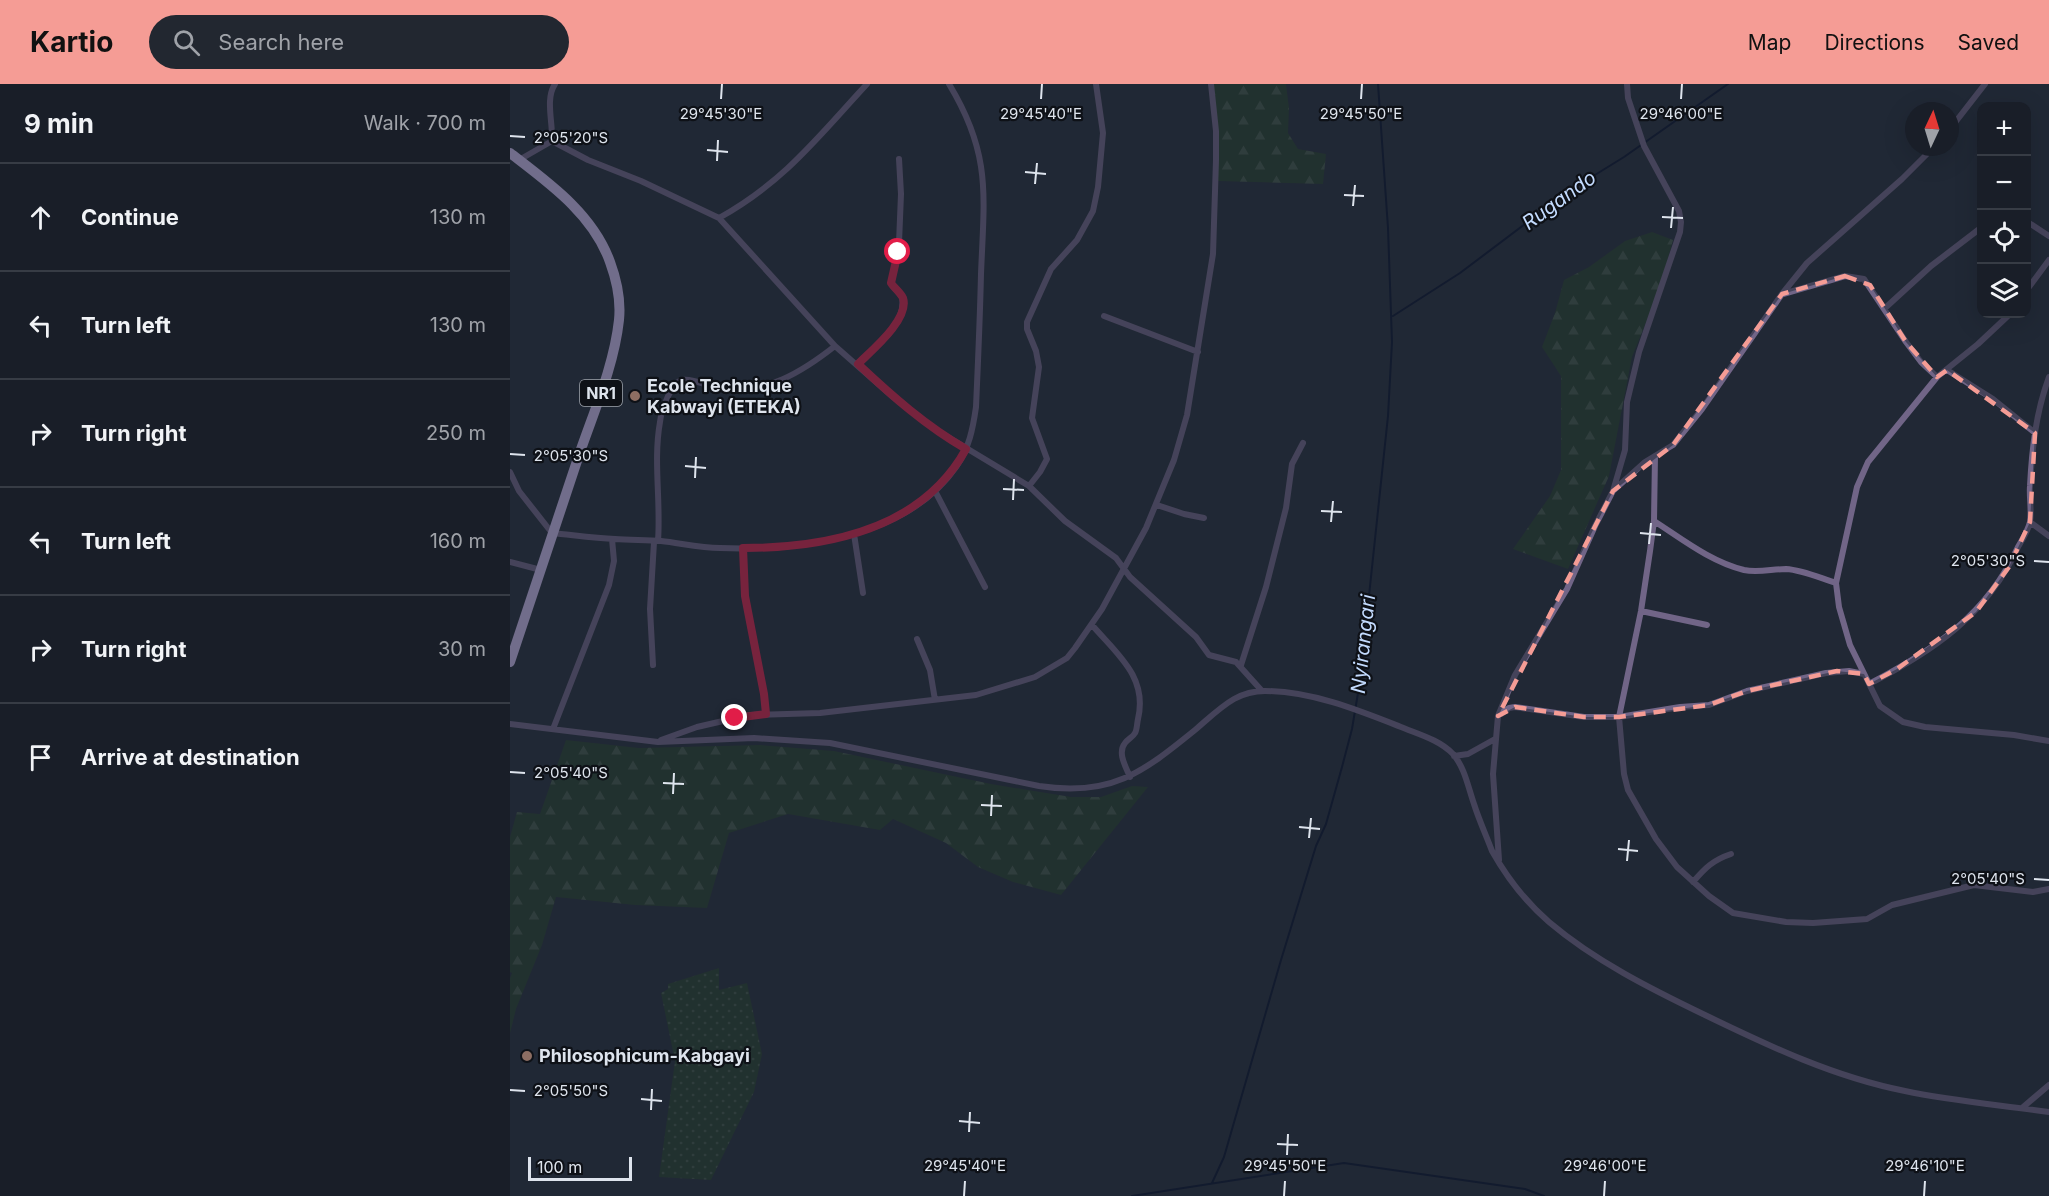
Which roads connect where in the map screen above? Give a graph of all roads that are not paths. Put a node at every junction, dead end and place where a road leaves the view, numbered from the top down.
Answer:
1 (555, 84) edge
2 (867, 84) edge
3 (949, 84) edge
4 (1096, 84) edge
5 (1211, 84) edge
6 (1627, 84) edge
7 (1985, 84) edge
8 (1959, 117) edge
9 (552, 141) junction
10 (1925, 156) edge
11 (514, 157) edge
12 (899, 159) dead end
13 (719, 218) junction
14 (2031, 224) edge
15 (1977, 231) edge
16 (2049, 236) edge
17 (2049, 260) edge
18 (2031, 284) edge
19 (1782, 294) junction
20 (1884, 309) junction
21 (1104, 316) dead end
22 (2006, 318) edge
23 (835, 346) junction
24 (1198, 352) junction
25 (858, 364) junction
26 (1947, 370) junction
27 (1937, 377) junction
28 (2049, 377) edge
29 (2035, 433) junction
30 (1303, 443) dead end
31 (966, 449) junction
32 (1655, 456) junction
33 (510, 472) edge
34 (1029, 486) junction
35 (935, 491) junction
36 (1613, 491) junction
37 (1157, 505) junction
38 (1204, 518) dead end
39 (1654, 521) junction
40 (2030, 522) junction
41 (552, 533) junction
42 (854, 534) junction
43 (2049, 536) edge
44 (612, 539) junction
45 (656, 541) junction
46 (743, 548) junction
47 (510, 562) edge
48 (541, 570) junction
49 (1125, 570) junction
50 (1836, 583) junction
51 (984, 587) dead end
52 (863, 593) dead end
53 (1641, 611) junction
54 (1092, 625) junction
55 (1707, 625) dead end
56 (917, 639) dead end
57 (510, 662) edge
58 (1241, 665) junction
59 (653, 666) dead end
60 (1864, 674) junction
61 (1869, 684) junction
62 (1262, 691) junction
63 (935, 700) junction
64 (766, 714) junction
65 (1498, 716) junction
66 (1619, 717) junction
67 (510, 724) edge
68 (553, 729) junction
69 (1495, 739) junction
70 (2049, 741) edge
71 (658, 742) junction
72 (1455, 756) junction
73 (1130, 777) junction
74 (1731, 854) dead end
75 (1499, 862) junction
76 (1693, 882) junction
77 (2049, 889) edge
78 (2049, 1085) edge
79 (2022, 1108) junction
80 (2049, 1112) edge

1 - 9 street
2 - 13 street
3 - 31 street
4 - 34 street
5 - 24 street
6 - 36 street
7 - 8 street
9 - 11 street
9 - 13 street
10 - 19 street
11 - 41 highway, NR1
12 - 25 street
13 - 23 street
14 - 16 street
15 - 20 street
17 - 18 street
19 - 20 street
19 - 32 street
20 - 27 street
21 - 24 street
22 - 26 street
23 - 25 street
23 - 45 street
24 - 37 street
25 - 31 street
26 - 27 street
26 - 29 street
27 - 50 street
28 - 29 street
29 - 40 street
30 - 58 street
31 - 34 street
31 - 35 street
32 - 36 street
32 - 39 street
33 - 41 street
34 - 49 street
35 - 42 street
35 - 51 street
36 - 65 street
37 - 38 street
37 - 49 street
39 - 50 street
39 - 53 street
40 - 43 street
40 - 61 street
41 - 44 street
41 - 48 highway, NR1
42 - 46 street
42 - 52 street
44 - 45 street
44 - 68 street
45 - 46 street
45 - 59 street
46 - 64 street
47 - 48 street
48 - 57 highway, NR1
49 - 54 street
49 - 58 street
50 - 60 street
53 - 55 street
53 - 66 street
54 - 63 street
54 - 73 street
56 - 63 street
58 - 62 street
60 - 61 street
60 - 66 street
61 - 70 street
62 - 72 street
62 - 73 street
63 - 64 street
64 - 71 street
65 - 66 street
65 - 69 street
66 - 76 street
67 - 68 street
68 - 71 street
69 - 72 street
69 - 75 street
71 - 73 street
72 - 75 street
74 - 76 street
75 - 79 street
76 - 77 street
78 - 79 street
79 - 80 street

